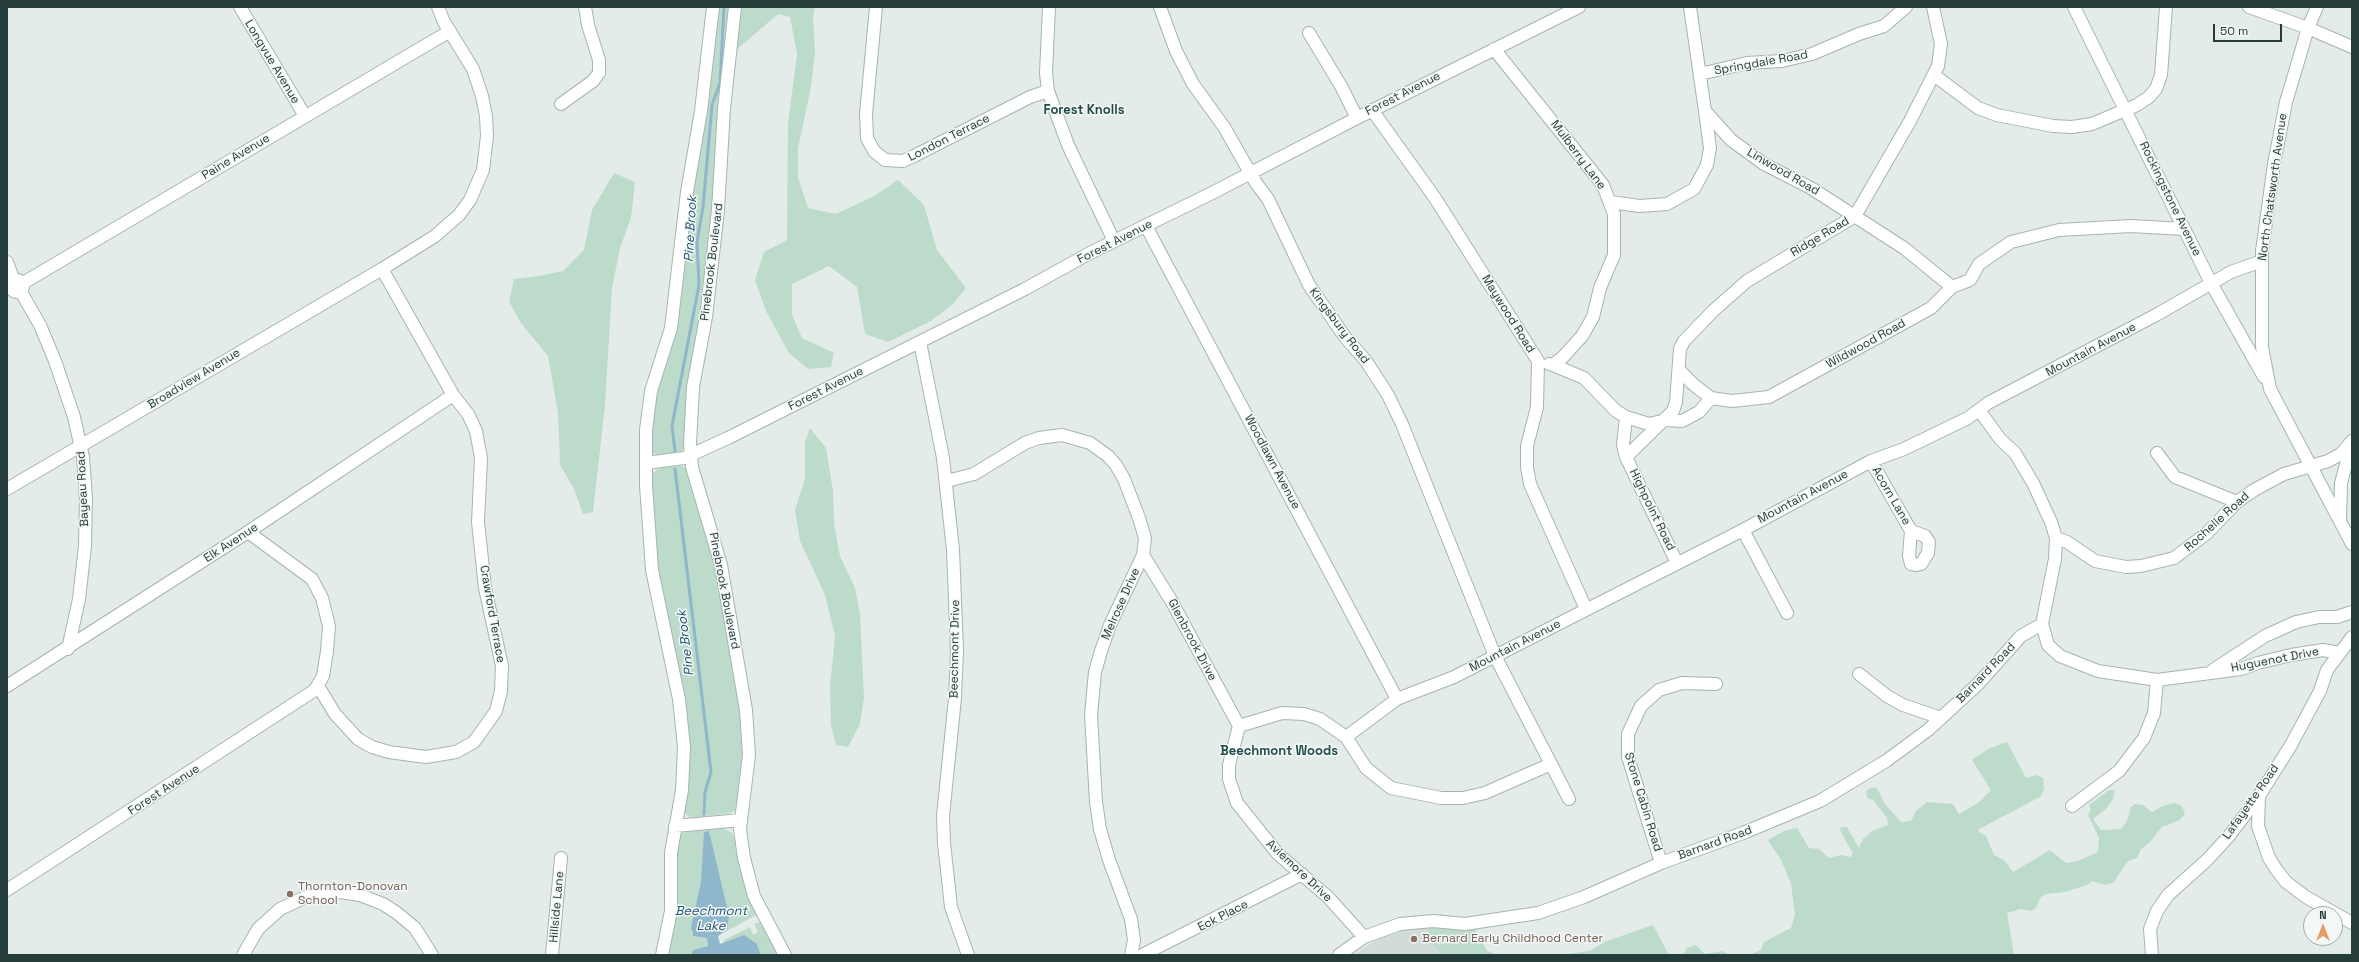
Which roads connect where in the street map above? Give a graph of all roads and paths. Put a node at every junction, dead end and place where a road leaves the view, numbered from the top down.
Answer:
1 (240, 7) edge
2 (438, 7) edge
3 (585, 7) edge
4 (713, 7) edge
5 (735, 7) edge
6 (876, 7) edge
7 (1049, 7) edge
8 (1160, 7) edge
9 (1579, 7) edge
10 (1690, 7) edge
11 (1906, 7) edge
12 (1933, 7) edge
13 (2074, 7) edge
14 (2166, 7) edge
15 (2249, 7) edge
16 (2317, 7) edge
17 (2308, 28) junction
18 (450, 32) junction
19 (1309, 33) dead end
20 (2352, 48) edge
21 (1494, 49) junction
22 (1700, 74) junction
23 (1934, 75) junction
24 (1048, 91) junction
25 (561, 104) dead end
26 (1372, 110) junction
27 (1705, 110) junction
28 (2126, 110) junction
29 (305, 116) junction
30 (1357, 118) junction
31 (1250, 173) junction
32 (1611, 202) junction
33 (1855, 216) junction
34 (1146, 226) junction
35 (2184, 229) junction
36 (1114, 241) junction
37 (2262, 261) junction
38 (7, 262) edge
39 (382, 269) junction
40 (2211, 283) junction
41 (15, 288) edge
42 (1952, 288) junction
43 (920, 342) junction
44 (1538, 361) junction
45 (1553, 365) junction
46 (1679, 370) junction
47 (2270, 388) junction
48 (453, 395) junction
49 (1711, 398) junction
50 (1979, 410) junction
51 (1626, 417) junction
52 (1666, 420) junction
53 (2352, 442) edge
54 (82, 445) junction
55 (2157, 453) dead end
56 (690, 456) junction
57 (1626, 457) junction
58 (1871, 461) junction
59 (646, 463) junction
60 (2310, 466) junction
61 (947, 481) junction
62 (7, 489) edge
63 (2237, 502) junction
64 (2340, 522) junction
65 (1743, 530) junction
66 (1911, 531) dead end
67 (248, 532) junction
68 (2056, 538) junction
69 (2352, 544) edge
70 (1143, 555) junction
71 (1677, 563) junction
72 (1586, 610) junction
73 (1787, 612) dead end
74 (2352, 612) edge
75 (2042, 624) junction
76 (2351, 636) edge
77 (68, 648) junction
78 (2340, 653) junction
79 (1495, 656) junction
80 (2211, 672) junction
81 (1859, 674) dead end
82 (2157, 680) junction
83 (1716, 684) dead end
84 (7, 686) edge
85 (318, 686) junction
86 (1397, 699) junction
87 (1941, 718) junction
88 (1239, 726) junction
89 (1346, 737) junction
90 (1551, 764) junction
91 (2259, 796) junction
92 (1569, 799) dead end
93 (2072, 806) dead end
94 (741, 820) junction
95 (675, 826) junction
96 (561, 858) dead end
97 (1661, 863) junction
98 (1302, 874) junction
99 (7, 890) edge
100 (2352, 923) edge
101 (1364, 937) junction
102 (243, 955) edge
103 (432, 955) edge
104 (552, 955) edge
105 (662, 955) edge
106 (785, 955) edge
107 (968, 955) edge
108 (1132, 955) edge
109 (1142, 955) edge
110 (1339, 955) edge
111 (2152, 955) edge

1 - 29 street, Longvue Avenue
2 - 18 street, Broadview Avenue
3 - 25 street
4 - 59 street
5 - 56 street, Pinebrook Boulevard
6 - 24 street, London Terrace
7 - 24 street
8 - 31 street, Kingsbury Road
9 - 21 street, Forest Avenue
10 - 22 street
11 - 22 street, Springdale Road
12 - 23 street, Ridge Road
13 - 28 street, Rockingstone Avenue
14 - 28 street
15 - 17 street
16 - 17 street, North Chatsworth Avenue
17 - 20 street
17 - 37 street, North Chatsworth Avenue
18 - 29 street, Paine Avenue
18 - 39 street, Broadview Avenue
19 - 30 street
21 - 26 street, Forest Avenue
21 - 32 street, Mulberry Lane
22 - 27 street
23 - 28 street
23 - 33 street, Ridge Road
24 - 36 street
26 - 30 street, Forest Avenue
26 - 44 street, Maywood Road
27 - 32 street
27 - 33 street, Linwood Road
28 - 35 street, Rockingstone Avenue
29 - 41 street, Paine Avenue
30 - 31 street, Forest Avenue
31 - 34 street, Forest Avenue
31 - 79 street, Kingsbury Road
32 - 45 street, Mulberry Lane
33 - 42 street, Linwood Road
33 - 46 street, Ridge Road
34 - 36 street, Forest Avenue
34 - 86 street, Woodlawn Avenue
35 - 40 street, Rockingstone Avenue
35 - 42 street, Wildwood Road
36 - 43 street, Forest Avenue
37 - 40 street, Mountain Avenue
37 - 47 street, North Chatsworth Avenue
38 - 41 street, Bayeau Road
39 - 48 street, Crawford Terrace
39 - 54 street, Broadview Avenue
40 - 47 street, Rockingstone Avenue
40 - 50 street, Mountain Avenue
41 - 54 street, Bayeau Road
42 - 49 street, Wildwood Road
43 - 56 street, Forest Avenue
43 - 61 street, Beechmont Drive
44 - 45 street
44 - 72 street, Maywood Road
45 - 51 street
46 - 49 street
46 - 52 street, Ridge Road
47 - 60 street, North Chatsworth Avenue
48 - 67 street, Elk Avenue
48 - 85 street, Crawford Terrace
49 - 52 street
50 - 58 street, Mountain Avenue
50 - 68 street, Huguenot Drive
51 - 52 street
51 - 57 street, Highpoint Road
52 - 57 street, Highpoint Road
53 - 60 street, Rochelle Road
53 - 64 street
54 - 62 street, Broadview Avenue
54 - 77 street, Bayeau Road
55 - 63 street
56 - 59 street, Forest Avenue
56 - 94 street, Pinebrook Boulevard
57 - 71 street, Highpoint Road
58 - 65 street, Mountain Avenue
58 - 66 street, Acorn Lane
59 - 95 street
60 - 63 street, Rochelle Road
60 - 64 street, North Chatsworth Avenue
61 - 70 street, Melrose Drive
61 - 107 street, Beechmont Drive
63 - 68 street, Rochelle Road
64 - 69 street, North Chatsworth Avenue
65 - 71 street, Mountain Avenue
65 - 73 street
67 - 77 street, Elk Avenue
67 - 85 street
68 - 75 street, Huguenot Drive
70 - 88 street, Glenbrook Drive
70 - 108 street, Melrose Drive
71 - 72 street, Mountain Avenue
72 - 79 street, Mountain Avenue
74 - 80 street, Huguenot Drive
75 - 82 street, Huguenot Drive
75 - 87 street, Barnard Road
76 - 78 street, Lafayette Road
77 - 84 street, Elk Avenue
78 - 80 street, Huguenot Drive
78 - 91 street, Lafayette Road
79 - 86 street, Mountain Avenue
79 - 90 street
80 - 82 street, Huguenot Drive
81 - 87 street
82 - 93 street
83 - 97 street, Stone Cabin Road
85 - 99 street, Forest Avenue
86 - 89 street, Mountain Avenue
87 - 97 street, Barnard Road
88 - 89 street
88 - 98 street, Aviemore Drive
89 - 90 street
90 - 92 street
91 - 100 street
91 - 111 street, Lafayette Road
94 - 95 street
94 - 106 street, Pinebrook Boulevard
95 - 105 street
96 - 104 street, Hillside Lane
97 - 101 street, Barnard Road
98 - 101 street, Aviemore Drive
98 - 109 street, Eck Place
101 - 110 street, Barnard Road
102 - 103 street

